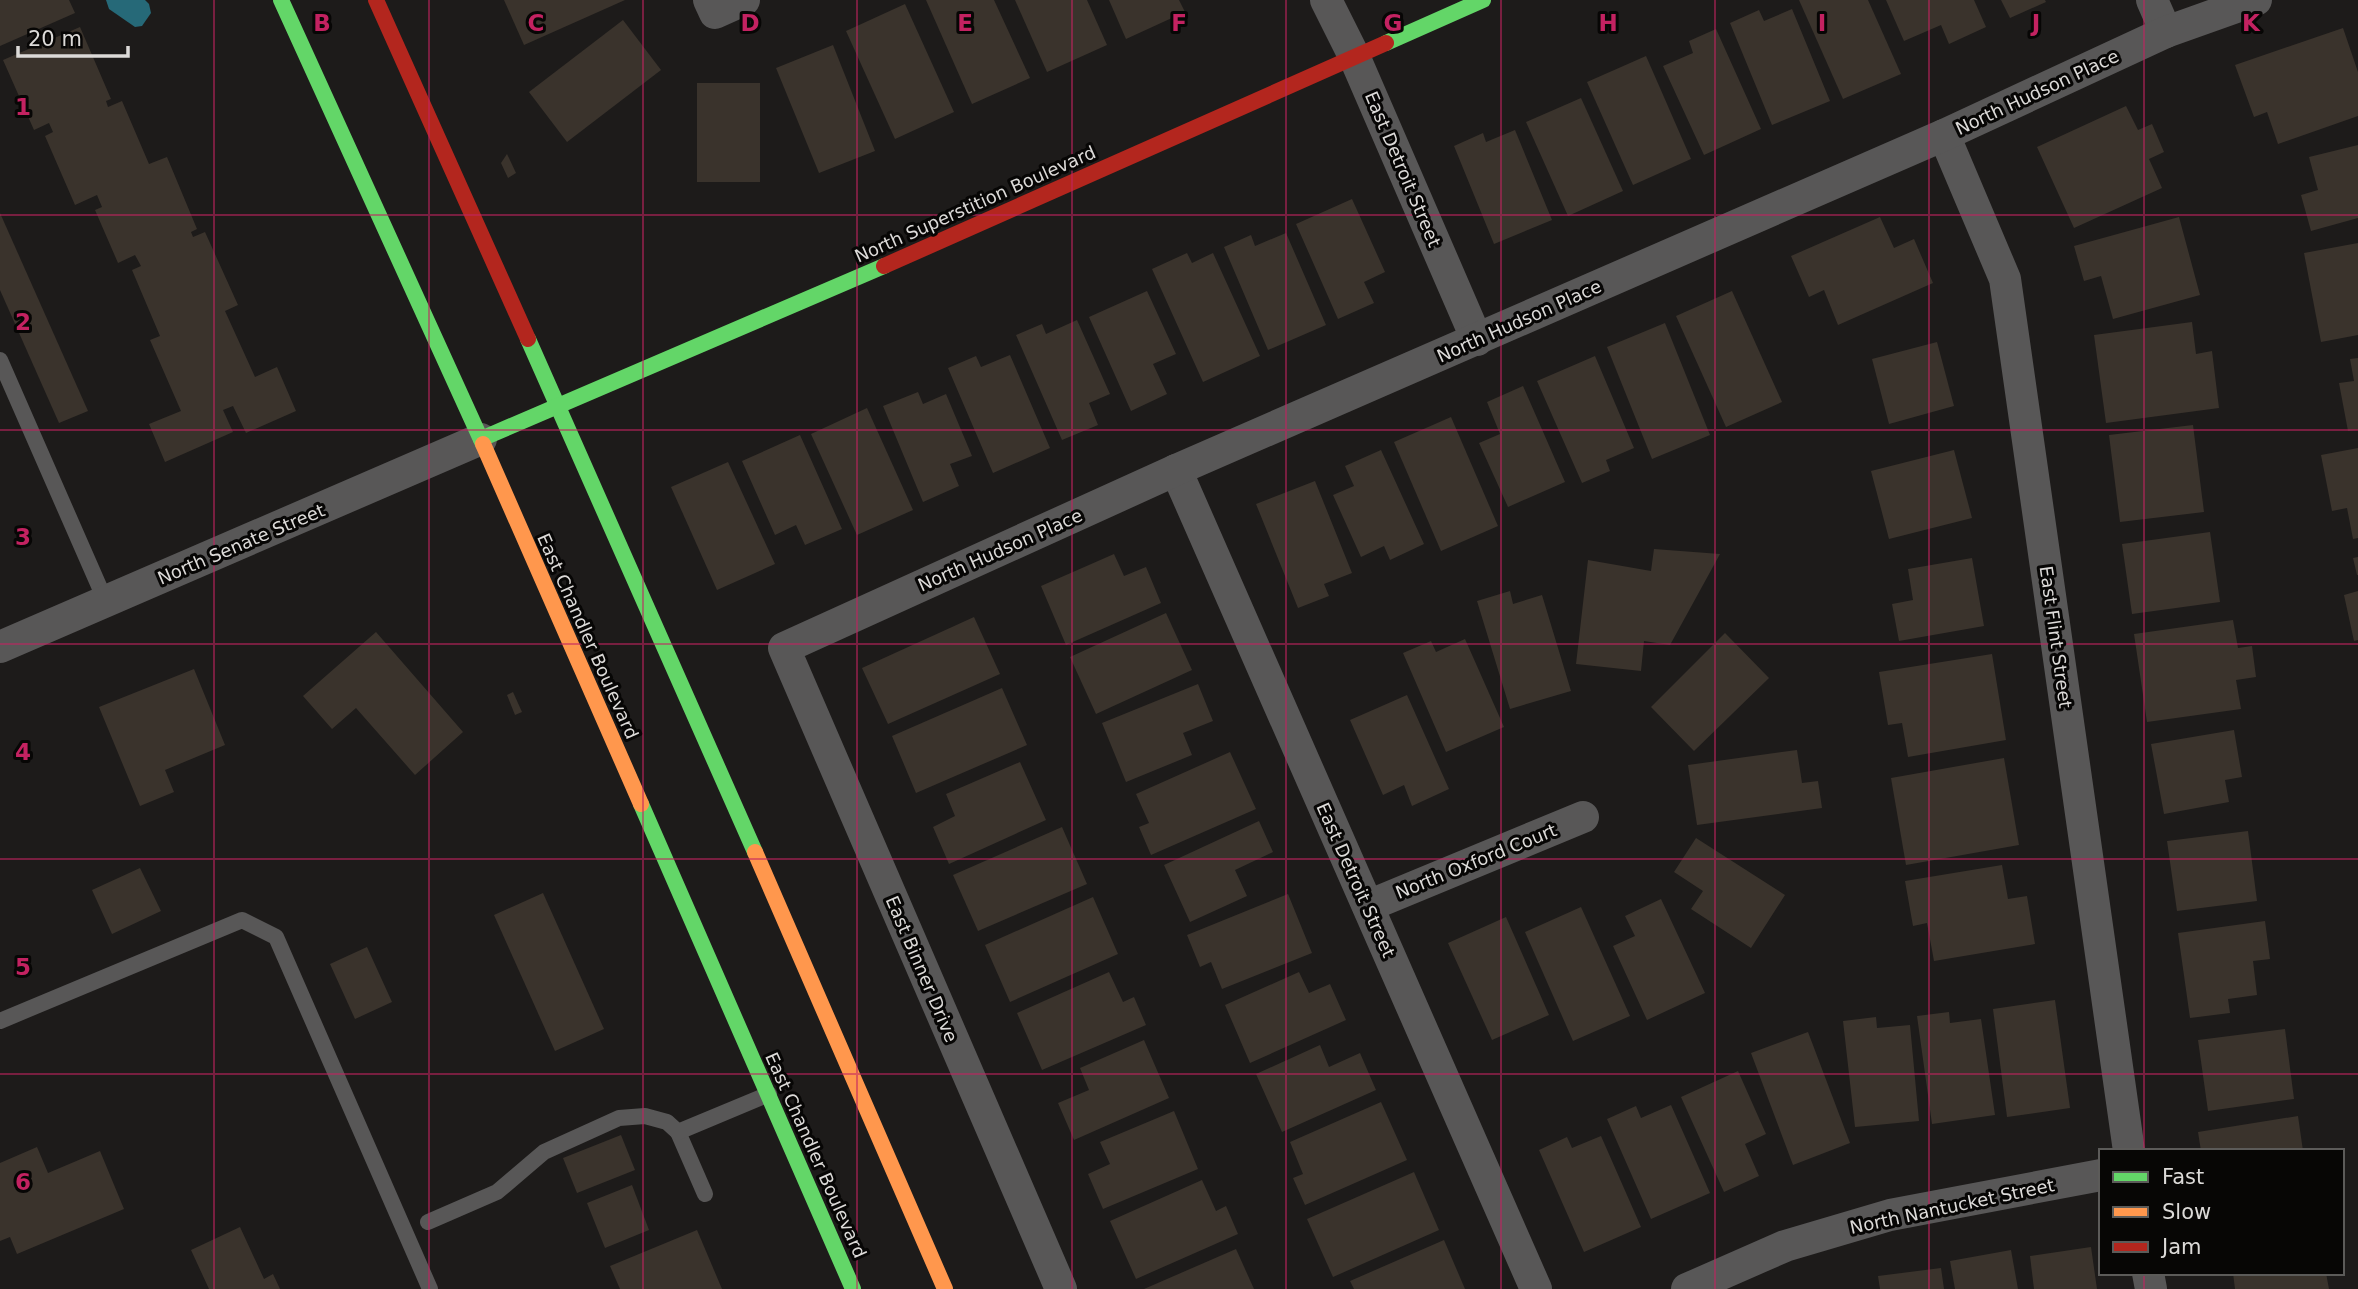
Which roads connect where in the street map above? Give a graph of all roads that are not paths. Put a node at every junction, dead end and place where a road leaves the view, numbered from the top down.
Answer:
1 (281, 0) edge
2 (376, 0) edge
3 (744, 0) edge
4 (1326, 0) edge
5 (1483, 0) edge
6 (2152, 0) edge
7 (2256, 0) edge
8 (712, 6) edge
9 (2166, 32) junction
10 (1354, 56) junction
11 (1944, 135) junction
12 (1477, 340) junction
13 (0, 360) edge
14 (558, 407) junction
15 (481, 439) junction
16 (1176, 470) junction
17 (106, 601) junction
18 (0, 647) edge
19 (784, 648) joint
20 (1583, 817) dead end
21 (1368, 906) junction
22 (0, 1021) edge
23 (769, 1094) junction
24 (678, 1132) junction
25 (2129, 1149) edge
26 (2099, 1175) edge
27 (705, 1194) dead end
28 (428, 1222) dead end
29 (430, 1289) edge
30 (853, 1289) edge
31 (945, 1289) edge
32 (1061, 1289) edge
33 (1536, 1289) edge
34 (1687, 1289) edge

1 - 15 main road, East Chandler Boulevard
2 - 14 main road
3 - 8 street
4 - 10 street, East Detroit Street
5 - 10 main road, North Superstition Boulevard
6 - 9 street
7 - 9 street, North Hudson Place
9 - 11 street, North Hudson Place
10 - 12 street, East Detroit Street
10 - 14 main road, North Superstition Boulevard
11 - 12 street, North Hudson Place
11 - 25 street, East Flint Street
12 - 16 street, North Hudson Place
13 - 17 lane
14 - 15 main road, North Superstition Boulevard
14 - 31 main road
15 - 17 street, North Senate Street
15 - 23 main road, East Chandler Boulevard
16 - 19 street, North Hudson Place
16 - 21 street, East Detroit Street
17 - 18 street, North Senate Street
19 - 32 street, East Binner Drive
20 - 21 street, North Oxford Court
21 - 33 street, East Detroit Street
22 - 29 lane
23 - 24 lane
23 - 30 main road, East Chandler Boulevard
24 - 27 lane
24 - 28 lane
26 - 34 street, North Nantucket Street

